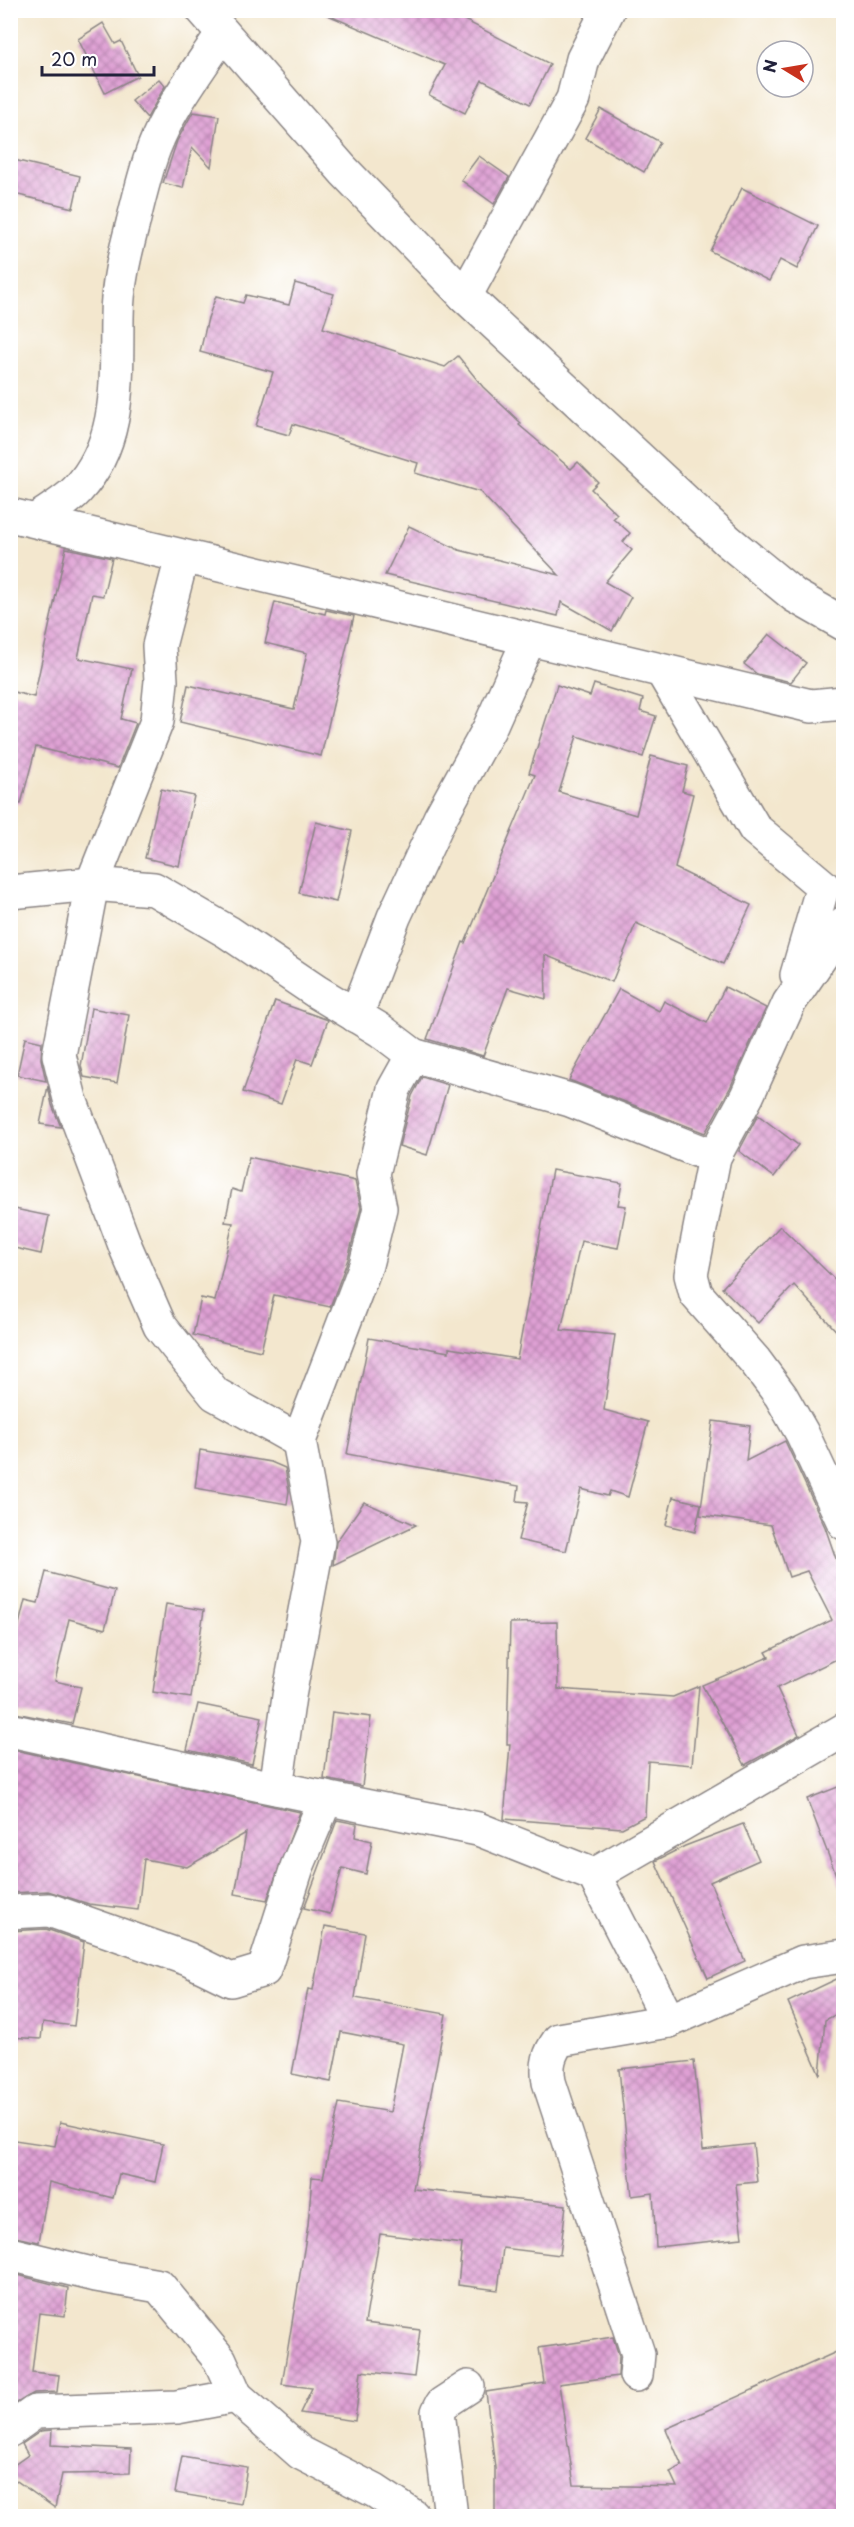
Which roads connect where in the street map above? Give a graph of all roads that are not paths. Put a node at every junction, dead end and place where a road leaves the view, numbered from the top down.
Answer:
1 (608, 10) edge
2 (210, 17) edge
3 (465, 296) junction
4 (23, 517) edge
5 (182, 557) junction
6 (843, 624) edge
7 (529, 639) junction
8 (662, 670) junction
9 (843, 703) edge
10 (92, 884) junction
11 (10, 892) edge
12 (843, 923) edge
13 (789, 1003) junction
14 (356, 1016) junction
15 (414, 1055) junction
16 (714, 1157) junction
17 (299, 1441) junction
18 (843, 1523) edge
19 (10, 1730) edge
20 (843, 1730) edge
21 (276, 1788) junction
22 (326, 1798) junction
23 (594, 1875) junction
24 (10, 1912) edge
25 (843, 1956) edge
26 (669, 2021) junction
27 (10, 2254) edge
28 (636, 2375) dead end
29 (468, 2387) dead end
30 (236, 2396) junction
31 (10, 2430) edge
32 (413, 2517) edge
33 (451, 2517) edge

1 - 3 street
2 - 3 street
2 - 4 street
3 - 6 street
4 - 5 street
5 - 7 street
5 - 10 street
7 - 8 street
7 - 14 street
8 - 9 street
8 - 13 street
10 - 11 street
10 - 14 street
10 - 17 street
12 - 13 street
13 - 16 street
14 - 15 street
15 - 16 street
15 - 17 street
16 - 18 street
17 - 21 street
19 - 21 street
20 - 23 street
21 - 22 street
22 - 23 street
22 - 24 street
23 - 26 street
25 - 26 street
26 - 28 street
27 - 30 street
29 - 33 street
30 - 31 street
30 - 32 street

